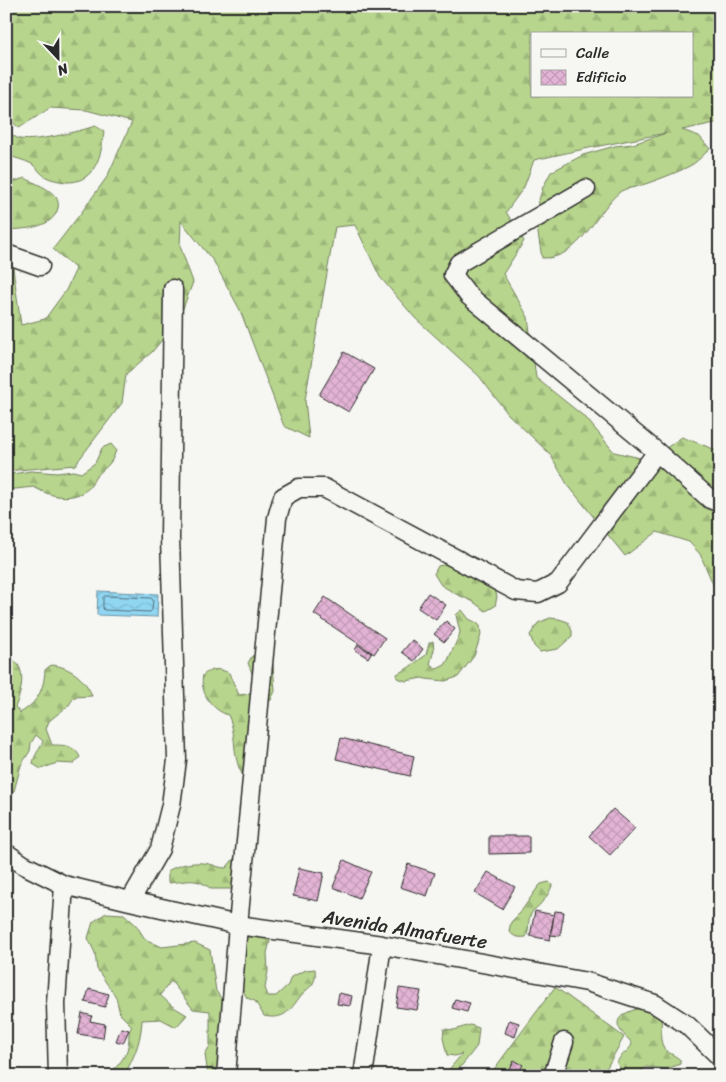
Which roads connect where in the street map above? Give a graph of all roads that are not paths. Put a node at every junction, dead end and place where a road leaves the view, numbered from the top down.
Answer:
1 (586, 189) dead end
2 (6, 254) edge
3 (40, 266) dead end
4 (173, 289) dead end
5 (657, 452) junction
6 (720, 503) edge
7 (6, 853) edge
8 (64, 885) junction
9 (130, 901) junction
10 (238, 925) junction
11 (382, 945) junction
12 (564, 1042) dead end
13 (720, 1057) edge
14 (58, 1076) edge
15 (226, 1076) edge
16 (363, 1076) edge
17 (552, 1076) edge

1 - 5 street
2 - 3 street
4 - 9 street
5 - 6 street
5 - 10 street
7 - 8 street, Avenida Almafuerte
8 - 9 street, Avenida Almafuerte
8 - 14 street
9 - 10 street, Avenida Almafuerte
10 - 11 street, Avenida Almafuerte
10 - 15 street
11 - 13 street, Avenida Almafuerte
11 - 16 street
12 - 17 street

